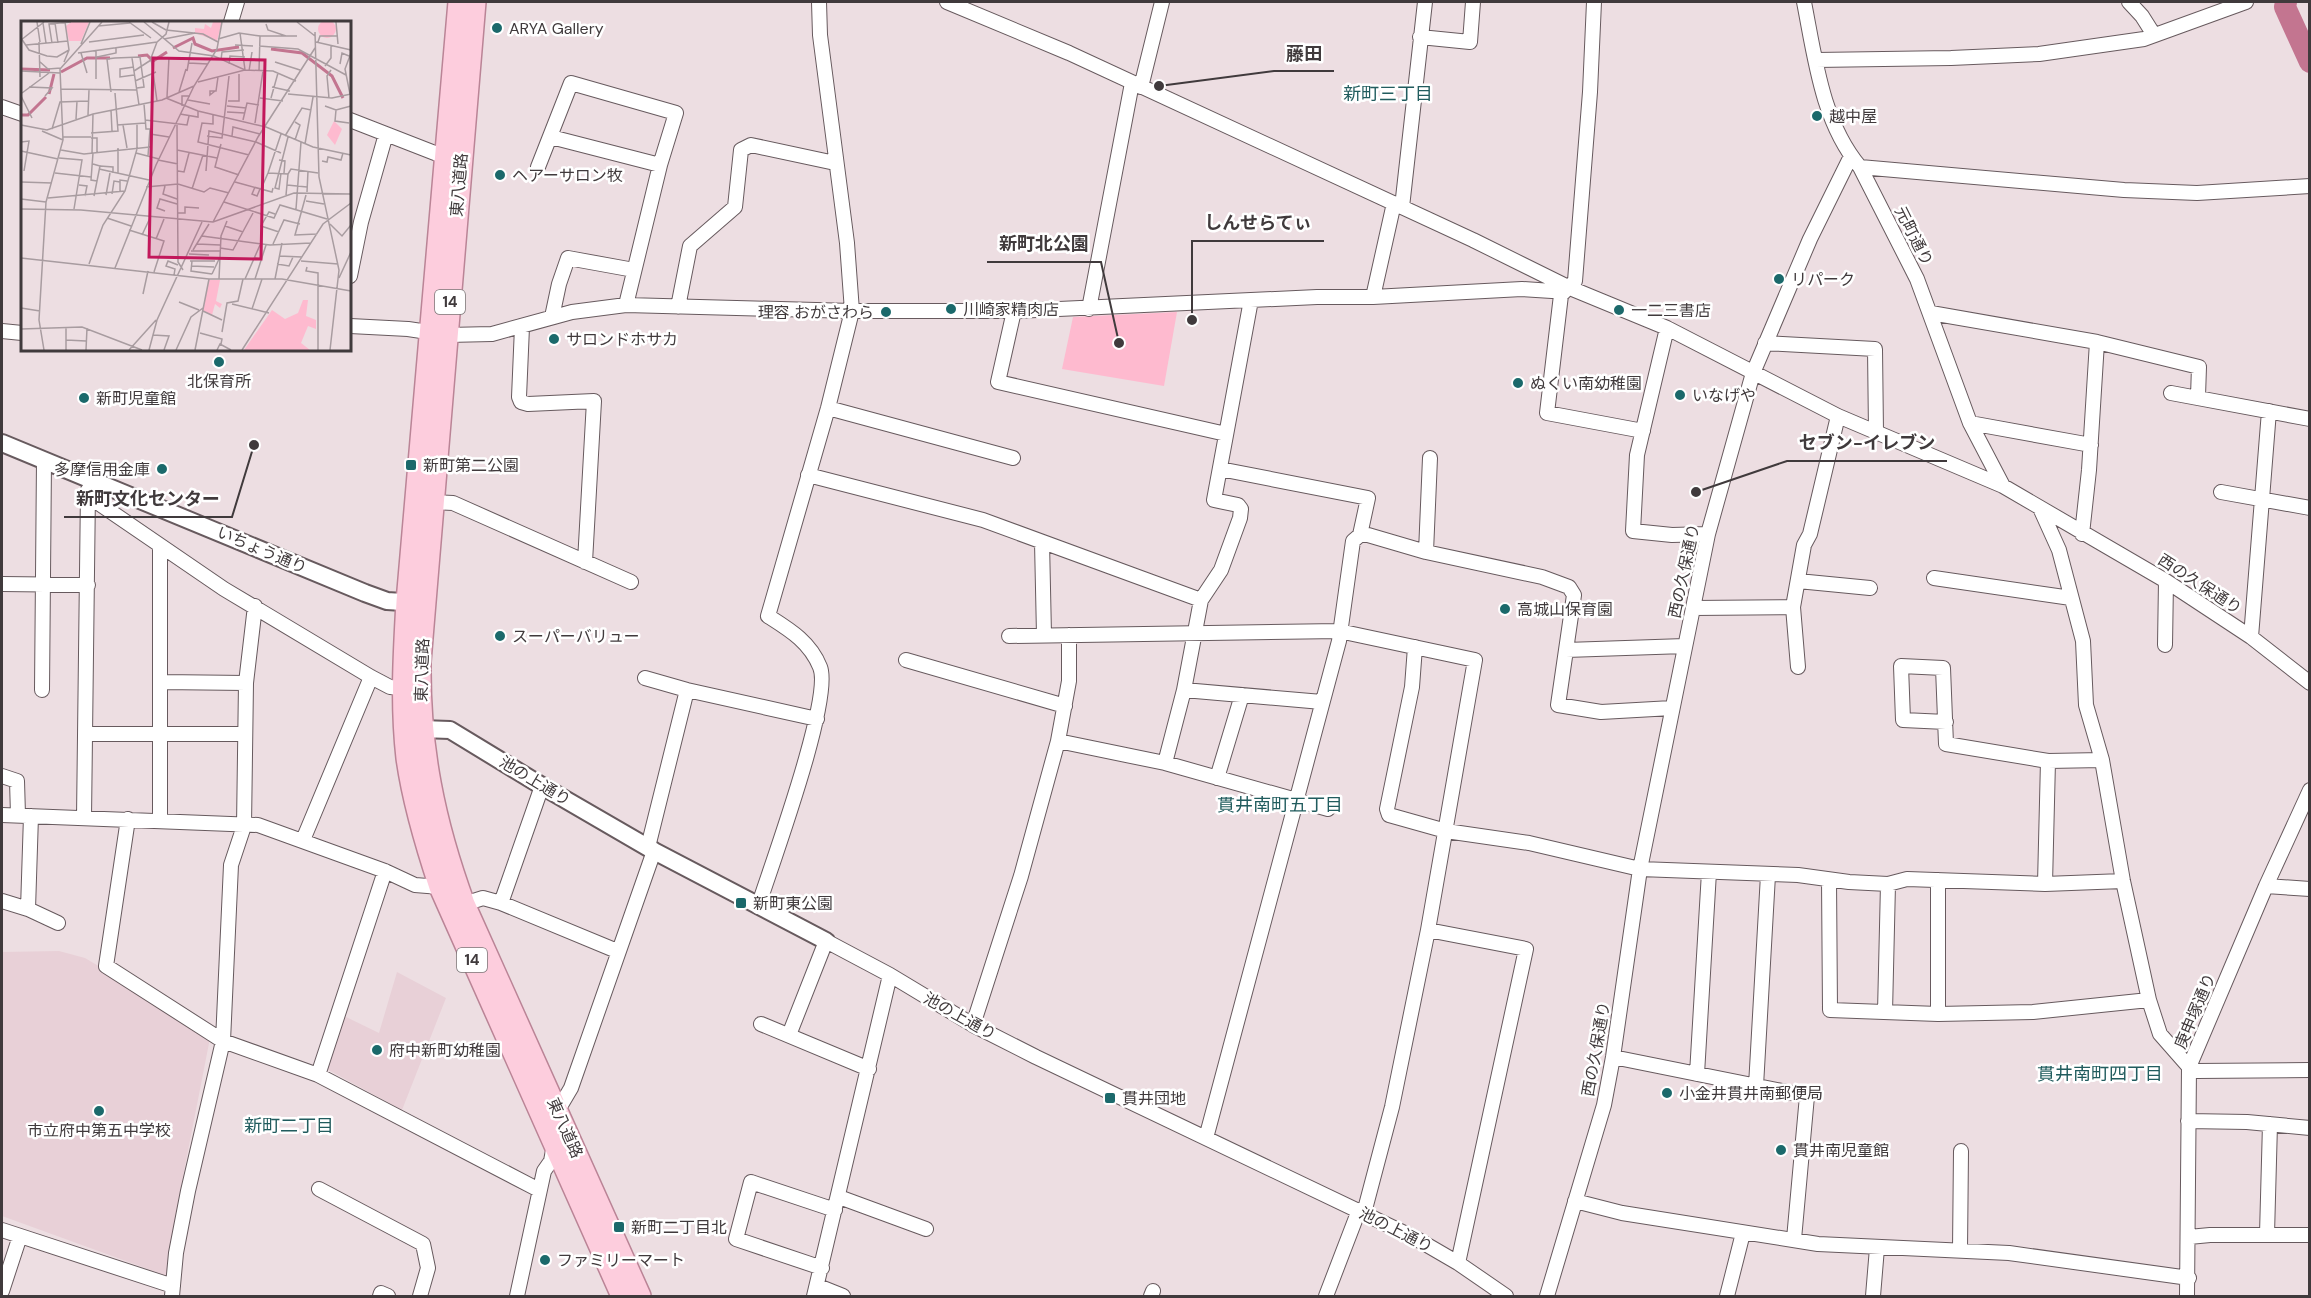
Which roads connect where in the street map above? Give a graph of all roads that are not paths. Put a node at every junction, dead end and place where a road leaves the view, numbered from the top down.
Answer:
1 (237, 2) edge
2 (459, 2) edge
3 (475, 2) edge
4 (819, 2) edge
5 (947, 2) edge
6 (1162, 2) edge
7 (1425, 2) edge
8 (1473, 2) edge
9 (1594, 2) edge
10 (1804, 2) edge
11 (2129, 2) edge
12 (2247, 2) edge
13 (231, 21) edge
14 (2154, 35) junction
15 (1420, 37) junction
16 (1816, 60) junction
17 (1136, 85) junction
18 (2, 107) edge
19 (21, 114) edge
20 (351, 120) edge
21 (386, 134) junction
22 (551, 137) junction
23 (1851, 156) junction
24 (445, 157) junction
25 (835, 163) junction
26 (660, 165) junction
27 (538, 167) dead end
28 (1860, 167) junction
29 (2310, 186) edge
30 (1398, 205) junction
31 (634, 270) junction
32 (351, 271) edge
33 (1570, 288) junction
34 (1373, 297) junction
35 (1251, 300) junction
36 (626, 306) junction
37 (678, 307) junction
38 (1089, 309) junction
39 (852, 311) junction
40 (1014, 311) junction
41 (1931, 313) junction
42 (552, 317) junction
43 (351, 326) edge
44 (522, 327) junction
45 (1666, 328) junction
46 (2, 331) edge
47 (21, 333) edge
48 (439, 334) junction
49 (2097, 342) junction
50 (1765, 343) junction
51 (1753, 373) junction
52 (2170, 393) dead end
53 (2198, 396) junction
54 (828, 408) junction
55 (2269, 411) junction
56 (1838, 416) junction
57 (2310, 419) edge
58 (1970, 423) junction
59 (1643, 431) junction
60 (1876, 432) junction
61 (1226, 434) junction
62 (2, 442) edge
63 (2091, 445) junction
64 (1013, 458) dead end
65 (1430, 458) dead end
66 (44, 461) junction
67 (1220, 469) junction
68 (808, 475) junction
69 (2002, 486) junction
70 (88, 488) junction
71 (2221, 492) dead end
72 (2262, 500) junction
73 (432, 502) junction
74 (2040, 508) junction
75 (2310, 508) edge
76 (1708, 534) junction
77 (2082, 534) junction
78 (1360, 535) junction
79 (1042, 542) junction
80 (160, 546) junction
81 (1426, 552) junction
82 (585, 562) junction
83 (1798, 581) junction
84 (2166, 581) junction
85 (631, 582) dead end
86 (2, 584) edge
87 (43, 584) junction
88 (1942, 584) dead end
89 (88, 585) junction
90 (1870, 588) dead end
91 (2071, 598) junction
92 (1201, 600) junction
93 (416, 602) junction
94 (255, 606) junction
95 (1793, 607) junction
96 (1693, 609) junction
97 (1339, 631) junction
98 (1195, 634) junction
99 (1044, 635) junction
100 (1069, 635) junction
101 (1009, 636) dead end
102 (2251, 637) junction
103 (2165, 645) dead end
104 (1685, 646) junction
105 (1415, 647) junction
106 (1566, 650) junction
107 (906, 660) dead end
108 (1798, 667) dead end
109 (372, 677) junction
110 (645, 678) dead end
111 (160, 682) junction
112 (246, 683) junction
113 (2310, 683) edge
114 (403, 688) junction
115 (42, 690) dead end
116 (687, 690) junction
117 (1184, 690) junction
118 (1242, 695) junction
119 (1322, 702) junction
120 (1065, 706) junction
121 (1672, 708) junction
122 (818, 719) junction
123 (1946, 722) junction
124 (421, 729) junction
125 (86, 734) junction
126 (245, 734) junction
127 (160, 735) junction
128 (1058, 741) junction
129 (2102, 760) junction
130 (2048, 761) junction
131 (1165, 763) junction
132 (2, 776) edge
133 (1217, 778) junction
134 (542, 786) junction
135 (2310, 790) edge
136 (1296, 801) junction
137 (1328, 809) dead end
138 (2, 815) edge
139 (25, 816) junction
140 (84, 818) junction
141 (129, 819) junction
142 (160, 820) junction
143 (244, 826) junction
144 (1446, 831) junction
145 (303, 840) junction
146 (651, 849) junction
147 (1640, 869) junction
148 (385, 871) junction
149 (1709, 872) junction
150 (1768, 875) junction
151 (1829, 880) junction
152 (1938, 880) junction
153 (2123, 881) junction
154 (1888, 884) junction
155 (2045, 884) junction
156 (2266, 886) junction
157 (440, 887) junction
158 (2310, 889) edge
159 (2, 901) edge
160 (501, 903) junction
161 (464, 904) junction
162 (758, 907) junction
163 (28, 909) junction
164 (58, 923) dead end
165 (1428, 930) junction
166 (826, 941) junction
167 (618, 951) junction
168 (890, 975) junction
169 (2149, 1000) junction
170 (1885, 1012) junction
171 (1938, 1014) junction
172 (761, 1024) dead end
173 (973, 1025) junction
174 (789, 1035) junction
175 (223, 1041) junction
176 (1613, 1057) junction
177 (2189, 1067) junction
178 (869, 1069) junction
179 (2310, 1070) edge
180 (1697, 1074) junction
181 (318, 1075) junction
182 (1756, 1086) junction
183 (558, 1110) junction
184 (2188, 1121) junction
185 (2270, 1124) junction
186 (2310, 1128) edge
187 (1206, 1138) junction
188 (554, 1145) junction
189 (1961, 1151) dead end
190 (319, 1189) dead end
191 (539, 1190) junction
192 (1575, 1201) junction
193 (837, 1204) junction
194 (1361, 1212) junction
195 (927, 1229) dead end
196 (2, 1230) edge
197 (1743, 1233) junction
198 (2267, 1234) junction
199 (2310, 1235) edge
200 (20, 1236) junction
201 (2189, 1237) junction
202 (1794, 1239) junction
203 (1877, 1248) junction
204 (1960, 1249) junction
205 (1458, 1263) junction
206 (822, 1268) junction
207 (2188, 1278) junction
208 (2, 1291) edge
209 (173, 1291) edge
210 (816, 1291) edge
211 (380, 1296) edge
212 (388, 1296) edge
213 (420, 1296) edge
214 (517, 1296) edge
215 (622, 1296) edge
216 (640, 1296) edge
217 (843, 1296) edge
218 (1326, 1296) edge
219 (1506, 1296) edge
220 (1547, 1296) edge
221 (1727, 1296) edge
222 (1873, 1296) edge
223 (2187, 1296) edge

1 - 13 street
2 - 24 main road, 東八道路 / 14
3 - 48 main road, 東八道路 / 14
4 - 25 street
5 - 17 street
6 - 17 street
7 - 15 street
8 - 15 street
9 - 33 street
10 - 16 street, 元町通り
11 - 14 street
12 - 14 street
14 - 16 street
15 - 30 street
16 - 23 street, 元町通り
17 - 30 street
17 - 38 street
18 - 19 street
20 - 21 street
21 - 24 street
21 - 32 street
22 - 26 street
22 - 26 street
22 - 27 street
23 - 28 street, 元町通り
23 - 50 street
24 - 48 main road, 東八道路 / 14
25 - 37 street
25 - 39 street
26 - 31 street
28 - 29 street
28 - 41 street, 元町通り
30 - 33 street
30 - 34 street
31 - 36 street
31 - 42 street
33 - 34 street
33 - 45 street
33 - 59 street
34 - 35 street
35 - 38 street
35 - 61 street
36 - 37 street
36 - 42 street
37 - 39 street
38 - 40 street
39 - 40 street
39 - 54 street
40 - 61 street
41 - 49 street
41 - 58 street, 元町通り
42 - 44 street
43 - 48 street
44 - 48 street
44 - 82 street
45 - 51 street
45 - 59 street
46 - 47 street
48 - 73 main road, 東八道路 / 14
48 - 93 main road, 東八道路 / 14
49 - 53 street
49 - 63 street
50 - 51 street
50 - 60 street
51 - 56 street, 西の久保通り
51 - 76 street, 西の久保通り
52 - 53 street
53 - 55 street
54 - 64 street
54 - 68 street
55 - 57 street
55 - 72 street
56 - 60 street, 西の久保通り
56 - 83 street
58 - 63 street
58 - 69 street, 元町通り
59 - 76 street
60 - 69 street, 西の久保通り
61 - 67 street
62 - 66 street, いちょう通り
63 - 77 street
65 - 81 street
66 - 70 street, いちょう通り
66 - 87 street
67 - 78 street
67 - 92 street
68 - 79 street
68 - 122 street
69 - 74 street, 西の久保通り
70 - 80 street
70 - 89 street
70 - 93 street, いちょう通り
71 - 72 street
72 - 75 street
72 - 102 street
73 - 82 street
73 - 93 main road, 東八道路 / 14
74 - 77 street, 西の久保通り
74 - 91 street
76 - 96 street, 西の久保通り
77 - 84 street, 西の久保通り
78 - 81 street
78 - 97 street
79 - 92 street
79 - 99 street
80 - 94 street
80 - 111 street
81 - 106 street
82 - 85 street
83 - 90 street
83 - 95 street
84 - 102 street, 西の久保通り
84 - 103 street
86 - 87 street
87 - 89 street
87 - 115 street
88 - 91 street
89 - 125 street
91 - 129 street
92 - 98 street
93 - 114 main road, 東八道路 / 14
93 - 124 main road, 東八道路 / 14
94 - 109 street
94 - 112 street
95 - 96 street
95 - 108 street
96 - 104 street, 西の久保通り
97 - 98 street
97 - 105 street
97 - 119 street
98 - 100 street
98 - 117 street
99 - 100 street
99 - 101 street
100 - 120 street
102 - 113 street, 西の久保通り
104 - 106 street
104 - 121 street, 西の久保通り
105 - 144 street
105 - 144 street
106 - 121 street
107 - 120 street
109 - 114 street
109 - 145 street
110 - 116 street
111 - 112 street
111 - 127 street
112 - 126 street
114 - 157 main road, 東八道路 / 14
116 - 122 street
116 - 146 street
117 - 118 street
117 - 131 street
118 - 119 street
118 - 133 street
119 - 136 street
120 - 128 street
121 - 147 street, 西の久保通り
122 - 162 street
123 - 123 street
123 - 130 street
124 - 134 street, 池の上通り
124 - 161 main road, 東八道路 / 14
125 - 127 street
125 - 140 street
126 - 127 street
126 - 143 street
127 - 142 street
128 - 131 street
128 - 173 street
129 - 130 street
129 - 153 street
130 - 155 street
131 - 133 street
132 - 139 street
133 - 136 street
134 - 146 street, 池の上通り
134 - 160 street
135 - 156 street, 庚申塚通り
136 - 137 street
136 - 187 street
138 - 139 street
139 - 140 street
139 - 163 street
140 - 141 street
141 - 142 street
141 - 175 street
142 - 143 street
143 - 145 street
143 - 175 street
144 - 147 street
144 - 165 street
145 - 148 street
146 - 162 street, 池の上通り
146 - 167 street
147 - 149 street
147 - 176 street, 西の久保通り
148 - 157 street
148 - 181 street
149 - 150 street
149 - 180 street
150 - 151 street
150 - 182 street
151 - 154 street
151 - 170 street
152 - 154 street
152 - 155 street
152 - 171 street
153 - 155 street
153 - 169 street
154 - 170 street
156 - 158 street
156 - 177 street, 庚申塚通り
157 - 188 main road, 東八道路 / 14
159 - 163 street
160 - 161 street
160 - 167 street
161 - 183 main road, 東八道路 / 14
162 - 166 street, 池の上通り
163 - 164 street
165 - 194 street
165 - 205 street
166 - 168 street, 池の上通り
166 - 174 street
167 - 183 street
168 - 173 street, 池の上通り
168 - 178 street
169 - 171 street
169 - 177 street
170 - 171 street
172 - 174 street
173 - 187 street, 池の上通り
174 - 178 street
175 - 181 street
175 - 209 street
176 - 180 street
176 - 192 street, 西の久保通り
177 - 179 street
177 - 184 street, 庚申塚通り
178 - 193 street
180 - 182 street
181 - 191 street
182 - 202 street
183 - 188 street
183 - 216 main road, 東八道路 / 14
184 - 185 street
184 - 201 street, 庚申塚通り
185 - 186 street
185 - 198 street
187 - 194 street, 池の上通り
188 - 191 street
188 - 215 main road, 東八道路 / 14
189 - 204 street
190 - 213 street
191 - 214 street
192 - 197 street
192 - 220 street, 西の久保通り
193 - 195 street
193 - 206 street
193 - 206 street
194 - 205 street, 池の上通り
194 - 218 street
196 - 200 street
197 - 202 street
197 - 221 street
198 - 199 street
198 - 201 street
200 - 208 street
200 - 209 street
201 - 207 street, 庚申塚通り
202 - 203 street
203 - 204 street
203 - 222 street
204 - 207 street
205 - 219 street, 池の上通り
206 - 210 street
207 - 223 street, 庚申塚通り
210 - 217 street
211 - 212 street

